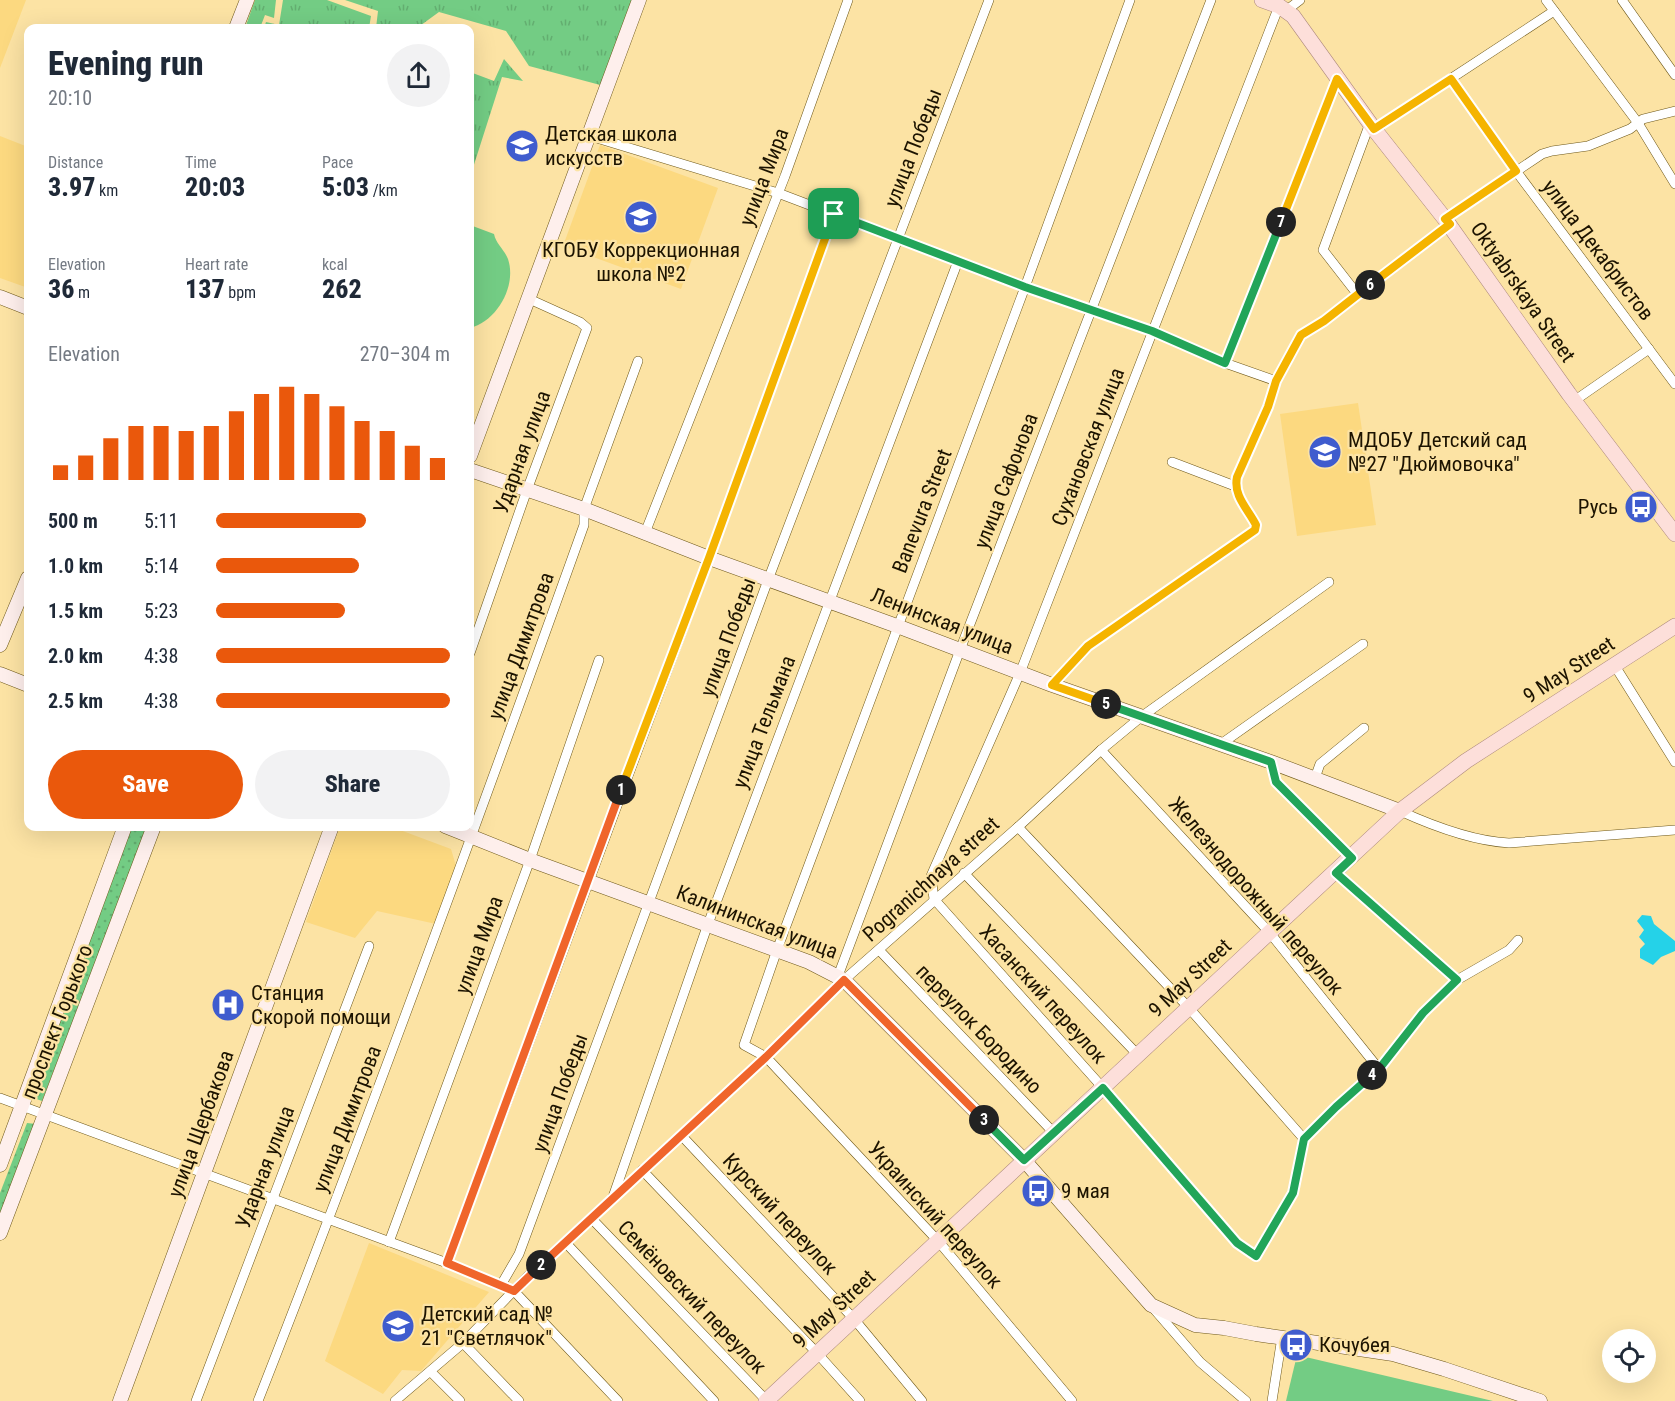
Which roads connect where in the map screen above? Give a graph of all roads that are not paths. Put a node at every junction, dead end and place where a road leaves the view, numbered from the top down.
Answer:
1 (247, 0) edge
2 (639, 0) edge
3 (848, 0) edge
4 (989, 0) edge
5 (1130, 0) edge
6 (1210, 0) edge
7 (1262, 0) edge
8 (1300, 0) edge
9 (1546, 0) edge
10 (1622, 0) edge
11 (1283, 8) junction
12 (1554, 11) junction
13 (238, 24) edge
14 (1675, 75) edge
15 (1337, 79) junction
16 (1451, 79) junction
17 (1675, 111) edge
18 (1638, 123) junction
19 (1372, 126) junction
20 (590, 136) junction
21 (1516, 171) junction
22 (1675, 184) edge
23 (778, 193) junction
24 (834, 214) junction
25 (1448, 221) junction
26 (898, 238) junction
27 (958, 261) junction
28 (1025, 287) junction
29 (1358, 295) junction
30 (0, 297) edge
31 (527, 298) junction
32 (24, 306) edge
33 (1092, 309) junction
34 (1152, 331) junction
35 (1649, 349) junction
36 (638, 361) dead end
37 (1225, 363) junction
38 (1276, 381) junction
39 (1675, 384) edge
40 (1575, 401) junction
41 (474, 445) edge
42 (1172, 462) dead end
43 (474, 471) edge
44 (1235, 486) junction
45 (526, 490) junction
46 (584, 508) junction
47 (645, 533) junction
48 (1675, 534) edge
49 (709, 558) junction
50 (768, 580) junction
51 (1329, 582) dead end
52 (24, 588) edge
53 (829, 602) junction
54 (897, 626) junction
55 (1675, 626) edge
56 (474, 641) edge
57 (1363, 644) dead end
58 (0, 645) edge
59 (960, 650) junction
60 (599, 660) dead end
61 (1615, 666) junction
62 (1020, 673) junction
63 (0, 674) edge
64 (24, 683) edge
65 (1052, 685) junction
66 (1141, 717) junction
67 (1364, 728) dead end
68 (1221, 744) junction
69 (1101, 750) junction
70 (1271, 762) junction
71 (1675, 762) edge
72 (1315, 778) junction
73 (1400, 811) junction
74 (1018, 827) junction
75 (1675, 830) edge
76 (123, 831) edge
77 (152, 831) edge
78 (330, 831) edge
79 (457, 831) edge
80 (472, 837) junction
81 (1352, 858) junction
82 (530, 860) junction
83 (964, 873) junction
84 (1336, 873) junction
85 (588, 880) junction
86 (934, 899) junction
87 (650, 903) junction
88 (708, 924) junction
89 (1270, 933) junction
90 (1518, 940) dead end
91 (369, 946) dead end
92 (777, 950) junction
93 (879, 950) junction
94 (841, 978) junction
95 (1457, 980) junction
96 (1189, 1008) junction
97 (1138, 1055) junction
98 (766, 1057) junction
99 (1379, 1069) junction
100 (1103, 1088) junction
101 (0, 1098) edge
102 (22, 1106) junction
103 (44, 1114) junction
104 (1054, 1133) junction
105 (681, 1135) junction
106 (1304, 1139) junction
107 (1024, 1160) junction
108 (0, 1165) edge
109 (642, 1170) junction
110 (206, 1172) junction
111 (612, 1199) junction
112 (272, 1200) junction
113 (592, 1219) junction
114 (329, 1220) junction
115 (0, 1233) edge
116 (389, 1242) junction
117 (565, 1242) junction
118 (939, 1242) junction
119 (447, 1263) junction
120 (501, 1285) junction
121 (514, 1291) junction
122 (1151, 1305) junction
123 (854, 1319) junction
124 (1282, 1337) junction
125 (463, 1343) junction
126 (817, 1353) junction
127 (431, 1372) junction
128 (120, 1401) edge
129 (196, 1401) edge
130 (258, 1401) edge
131 (395, 1401) edge
132 (460, 1401) edge
133 (519, 1401) edge
134 (618, 1401) edge
135 (714, 1401) edge
136 (766, 1401) edge
137 (860, 1401) edge
138 (922, 1401) edge
139 (1072, 1401) edge
140 (1246, 1401) edge
141 (1272, 1401) edge
142 (1540, 1401) edge

1 - 13 main road
2 - 20 main road
3 - 23 street, улица Мира
4 - 26 street, улица Победы
5 - 28 street, Banevura Street
6 - 33 street, улица Сафонова
7 - 11 main road
8 - 11 street
9 - 12 street
10 - 14 street
11 - 15 main road, Oktyabrskaya Street
11 - 34 street, Сухановская улица
12 - 16 street
12 - 18 street
15 - 19 main road, Oktyabrskaya Street
15 - 37 street
16 - 19 street
16 - 21 street, улица Декабристов
17 - 18 street
18 - 21 street
18 - 22 street
19 - 25 main road, Oktyabrskaya Street
19 - 29 street
20 - 23 street
20 - 31 main road
21 - 25 street
21 - 35 street, улица Декабристов
23 - 24 street
23 - 47 street, улица Мира
24 - 26 street
24 - 49 street
25 - 29 street
25 - 40 main road, Oktyabrskaya Street
26 - 27 street
26 - 50 street, улица Победы
27 - 28 street
27 - 53 street, улица Тельмана
28 - 33 street
28 - 54 street, Banevura Street
29 - 38 street
30 - 32 main road
31 - 41 main road
31 - 45 street, Ударная улица
33 - 34 street
33 - 59 street, улица Сафонова
34 - 37 street
34 - 62 street, Сухановская улица
35 - 39 street, улица Декабристов
35 - 40 street
36 - 46 street, улица Димитрова
37 - 38 street
38 - 44 street
40 - 48 main road, Oktyabrskaya Street
42 - 44 street
43 - 45 main road, Ленинская улица
44 - 65 street
45 - 46 main road, Ленинская улица
45 - 56 street, Ударная улица
46 - 47 main road, Ленинская улица
46 - 80 street, улица Димитрова
47 - 49 main road, Ленинская улица
49 - 50 main road, Ленинская улица
49 - 85 street
50 - 53 main road, Ленинская улица
50 - 87 street, улица Победы
51 - 66 street, Pogranichnaya street
52 - 58 main road
53 - 54 main road, Ленинская улица
53 - 88 street, улица Тельмана
54 - 59 main road, Ленинская улица
54 - 92 street, Banevura Street
55 - 61 main road, 9 May Street
57 - 68 street
59 - 62 main road, Ленинская улица
59 - 94 street, улица Сафонова
60 - 82 street, улица Мира
61 - 71 street
61 - 73 main road, 9 May Street
62 - 65 main road, Ленинская улица
62 - 86 street, Сухановская улица
63 - 64 main road
65 - 66 main road, Ленинская улица
66 - 68 main road, Ленинская улица
66 - 69 street, Pogranichnaya street
67 - 72 street
68 - 70 main road, Ленинская улица
69 - 74 street, Pogranichnaya street
69 - 89 street, Железнодорожный переулок
70 - 72 main road, Ленинская улица
70 - 81 street
72 - 73 main road, Ленинская улица
73 - 75 street
73 - 81 main road, 9 May Street
74 - 83 street, Pogranichnaya street
74 - 96 street
76 - 102 main road, проспект Горького
77 - 103 main road, проспект Горького
78 - 110 main road, улица Щербакова
79 - 80 main road, Калининская улица
80 - 82 main road, Калининская улица
80 - 114 street, улица Димитрова
81 - 84 main road, 9 May Street
82 - 85 main road, Калининская улица
82 - 116 street, улица Мира
83 - 86 street, Pogranichnaya street
83 - 97 street
84 - 89 main road, 9 May Street
84 - 95 street
85 - 87 main road, Калининская улица
85 - 119 street
86 - 93 street, Pogranichnaya street
86 - 100 street, Хасанский переулок
87 - 88 main road, Калининская улица
87 - 120 street, улица Победы
88 - 92 main road, Калининская улица
88 - 111 street, улица Тельмана
89 - 96 main road, 9 May Street
89 - 99 street, Железнодорожный переулок
90 - 95 street
91 - 112 street, Ударная улица
92 - 94 main road, Калининская улица
92 - 98 street, Banevura Street
93 - 94 street, Pogranichnaya street
93 - 104 street, переулок Бородино
94 - 98 street, Pogranichnaya street
94 - 107 main road, Калининская улица
95 - 99 street
96 - 97 main road, 9 May Street
96 - 106 street
97 - 100 main road, 9 May Street
98 - 105 street, Pogranichnaya street
98 - 118 street, Украинский переулок
99 - 106 street
100 - 104 main road, 9 May Street
100 - 106 street, Хасанский переулок
101 - 102 street
102 - 103 street
102 - 108 main road, проспект Горького
103 - 110 street
103 - 115 main road, проспект Горького
104 - 107 main road, 9 May Street
105 - 109 street, Pogranichnaya street
105 - 123 street, Курский переулок
107 - 118 main road, 9 May Street
107 - 122 main road, Калининская улица
109 - 111 street, Pogranichnaya street
109 - 126 street
110 - 112 street
110 - 128 main road, улица Щербакова
111 - 113 street, Pogranichnaya street
112 - 114 street
112 - 129 street, Ударная улица
113 - 117 street, Pogranichnaya street
113 - 136 street, Семёновский переулок
114 - 116 street
114 - 130 street, улица Димитрова
116 - 119 street
117 - 121 street, Pogranichnaya street
117 - 135 street
118 - 123 main road, 9 May Street
118 - 139 street, Украинский переулок
119 - 120 street
120 - 121 street
121 - 125 street, Pogranichnaya street
121 - 134 street
122 - 124 main road, Калининская улица
122 - 140 street
123 - 126 main road, 9 May Street
123 - 138 street, Курский переулок
124 - 141 street
124 - 142 main road, Калининская улица
125 - 127 street, Pogranichnaya street
125 - 133 street
126 - 136 main road, 9 May Street
126 - 137 street
127 - 131 street, Pogranichnaya street
127 - 132 street

